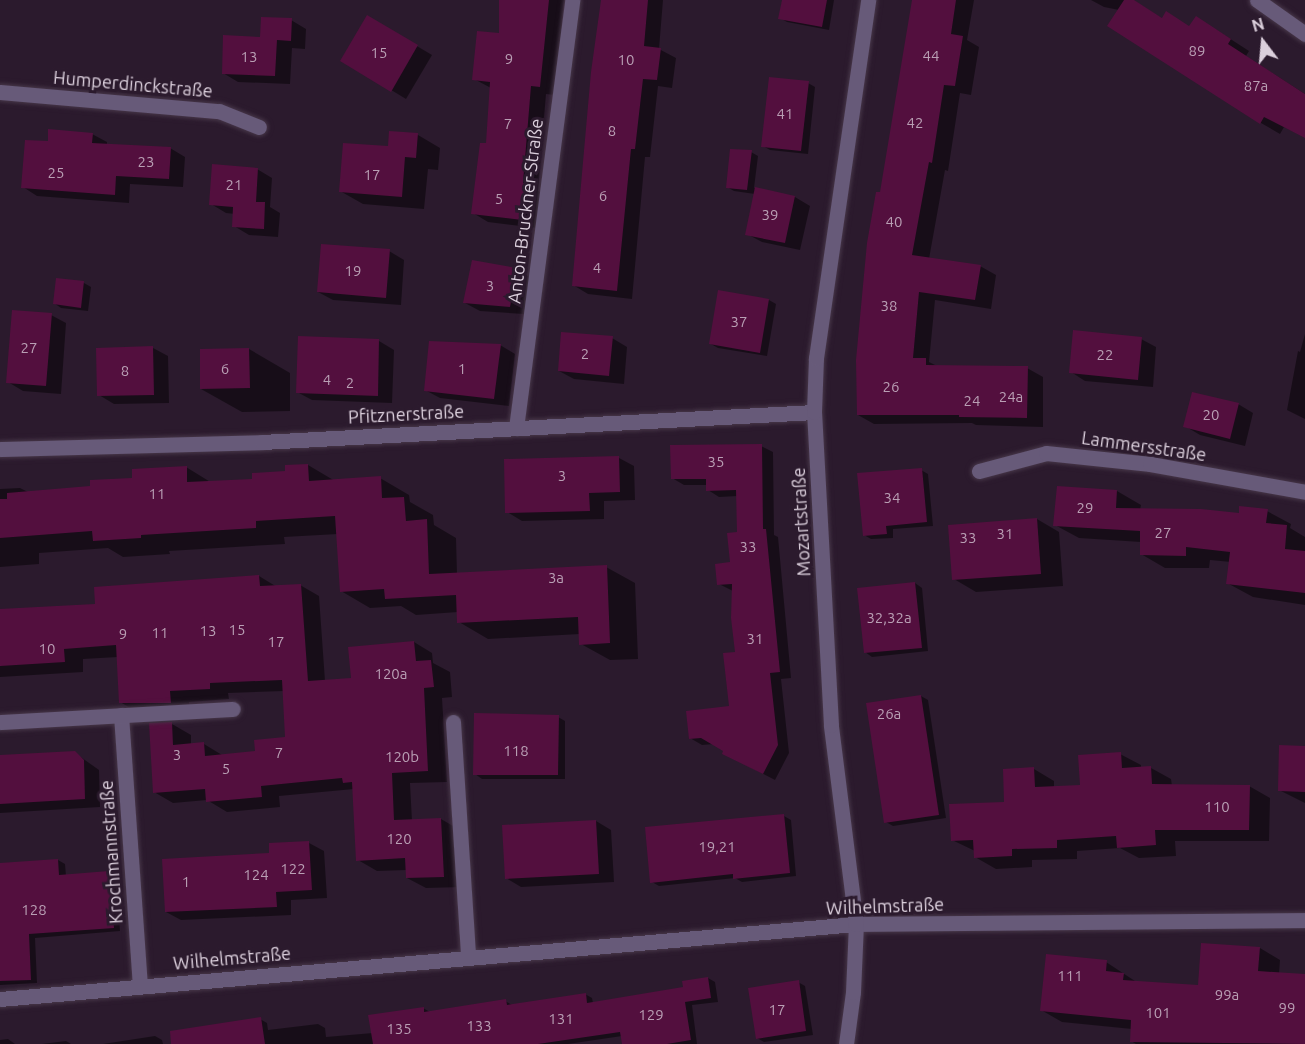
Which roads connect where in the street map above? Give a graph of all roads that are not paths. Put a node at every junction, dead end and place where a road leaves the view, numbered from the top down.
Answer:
1 (572, 0) edge
2 (868, 0) edge
3 (1257, 0) edge
4 (1305, 34) edge
5 (0, 92) edge
6 (259, 127) dead end
7 (814, 412) junction
8 (516, 428) junction
9 (0, 449) edge
10 (979, 471) dead end
11 (1305, 492) edge
12 (233, 709) dead end
13 (121, 715) junction
14 (0, 722) edge
15 (453, 722) dead end
16 (1305, 920) edge
17 (856, 924) junction
18 (468, 956) junction
19 (140, 986) junction
20 (0, 999) edge
21 (846, 1044) edge

1 - 8 street, Anton-Bruckner-Straße
2 - 7 street, Mozartstraße
3 - 4 street
5 - 6 street, Humperdinckstraße
7 - 8 street, Pfitznerstraße
7 - 17 street, Mozartstraße
8 - 9 street, Pfitznerstraße
10 - 11 street, Lammersstraße
12 - 13 street
13 - 14 street
13 - 19 street, Krochmannstraße
15 - 18 street
16 - 17 street, Wilhelmstraße
17 - 18 street, Wilhelmstraße
17 - 21 street, Mozartstraße
18 - 19 street, Wilhelmstraße
19 - 20 street, Wilhelmstraße

